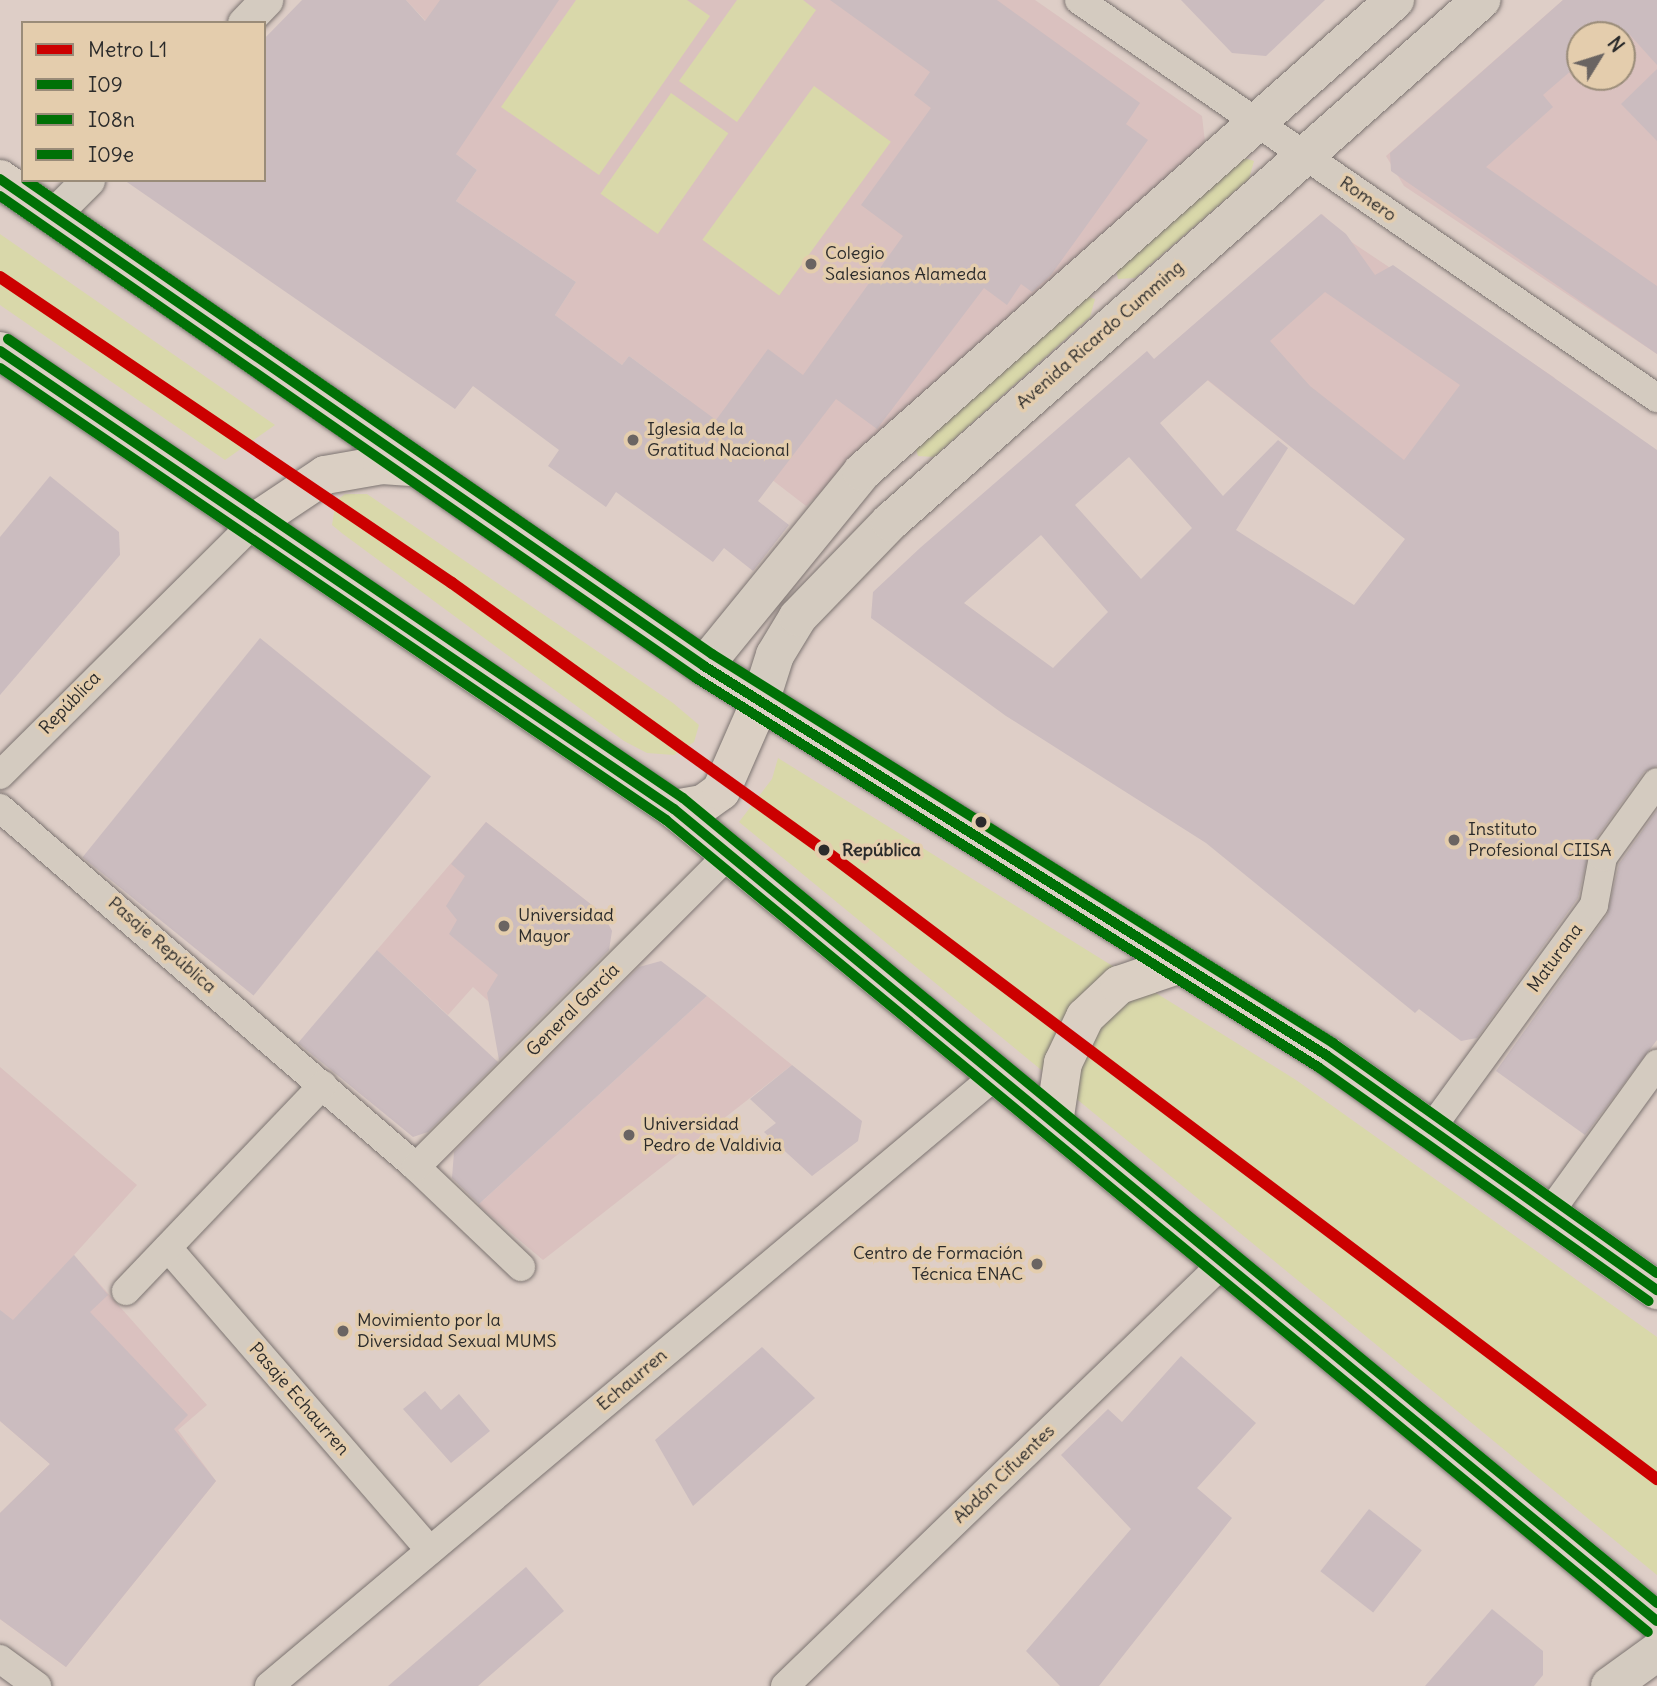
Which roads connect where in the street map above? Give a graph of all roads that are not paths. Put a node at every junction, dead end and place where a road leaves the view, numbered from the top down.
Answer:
1 (266, 0) edge
2 (1079, 0) edge
3 (1395, 0) edge
4 (1481, 0) edge
5 (246, 21) edge
6 (1257, 122) junction
7 (1306, 156) junction
8 (0, 179) edge
9 (86, 182) edge
10 (52, 216) junction
11 (1090, 267) junction
12 (1127, 310) junction
13 (0, 351) edge
14 (1657, 398) edge
15 (411, 467) junction
16 (256, 521) junction
17 (704, 666) junction
18 (760, 702) junction
19 (0, 775) edge
20 (1657, 782) edge
21 (0, 808) edge
22 (674, 809) junction
23 (730, 853) junction
24 (1178, 965) junction
25 (1657, 1064) edge
26 (996, 1075) junction
27 (323, 1085) junction
28 (1054, 1123) junction
29 (1433, 1126) junction
30 (416, 1167) junction
31 (1550, 1212) junction
32 (168, 1248) junction
33 (1223, 1263) junction
34 (521, 1267) dead end
35 (1657, 1290) edge
36 (127, 1291) dead end
37 (430, 1550) junction
38 (1657, 1621) edge
39 (1657, 1652) edge
40 (0, 1659) edge
41 (37, 1686) edge
42 (269, 1686) edge
43 (785, 1686) edge
44 (1610, 1686) edge

1 - 5 street
2 - 6 street, Romero
3 - 6 main road
4 - 7 main road, Avenida Ricardo Cumming
6 - 7 street, Romero
6 - 11 main road
7 - 12 main road, Avenida Ricardo Cumming
7 - 14 street, Romero
8 - 10 main road
9 - 10 street
10 - 15 main road
11 - 12 main road
11 - 17 main road
12 - 18 main road, Avenida Ricardo Cumming
13 - 16 main road
15 - 16 main road
15 - 17 main road
16 - 19 street, República
16 - 22 main road
17 - 18 main road
18 - 22 main road
18 - 24 main road
20 - 29 street, Maturana
21 - 27 street, Pasaje República
22 - 23 main road
23 - 26 main road
23 - 30 street, General García
24 - 28 main road
24 - 29 main road
25 - 31 street
26 - 28 main road
26 - 37 street, Echaurren
27 - 30 street, Pasaje República
27 - 32 street
28 - 33 main road
29 - 31 main road
30 - 34 street, Pasaje República
31 - 35 main road
32 - 36 street
32 - 37 street, Pasaje Echaurren
33 - 38 main road
33 - 43 street, Abdón Cifuentes
37 - 42 street, Echaurren
39 - 44 main road
40 - 41 street

